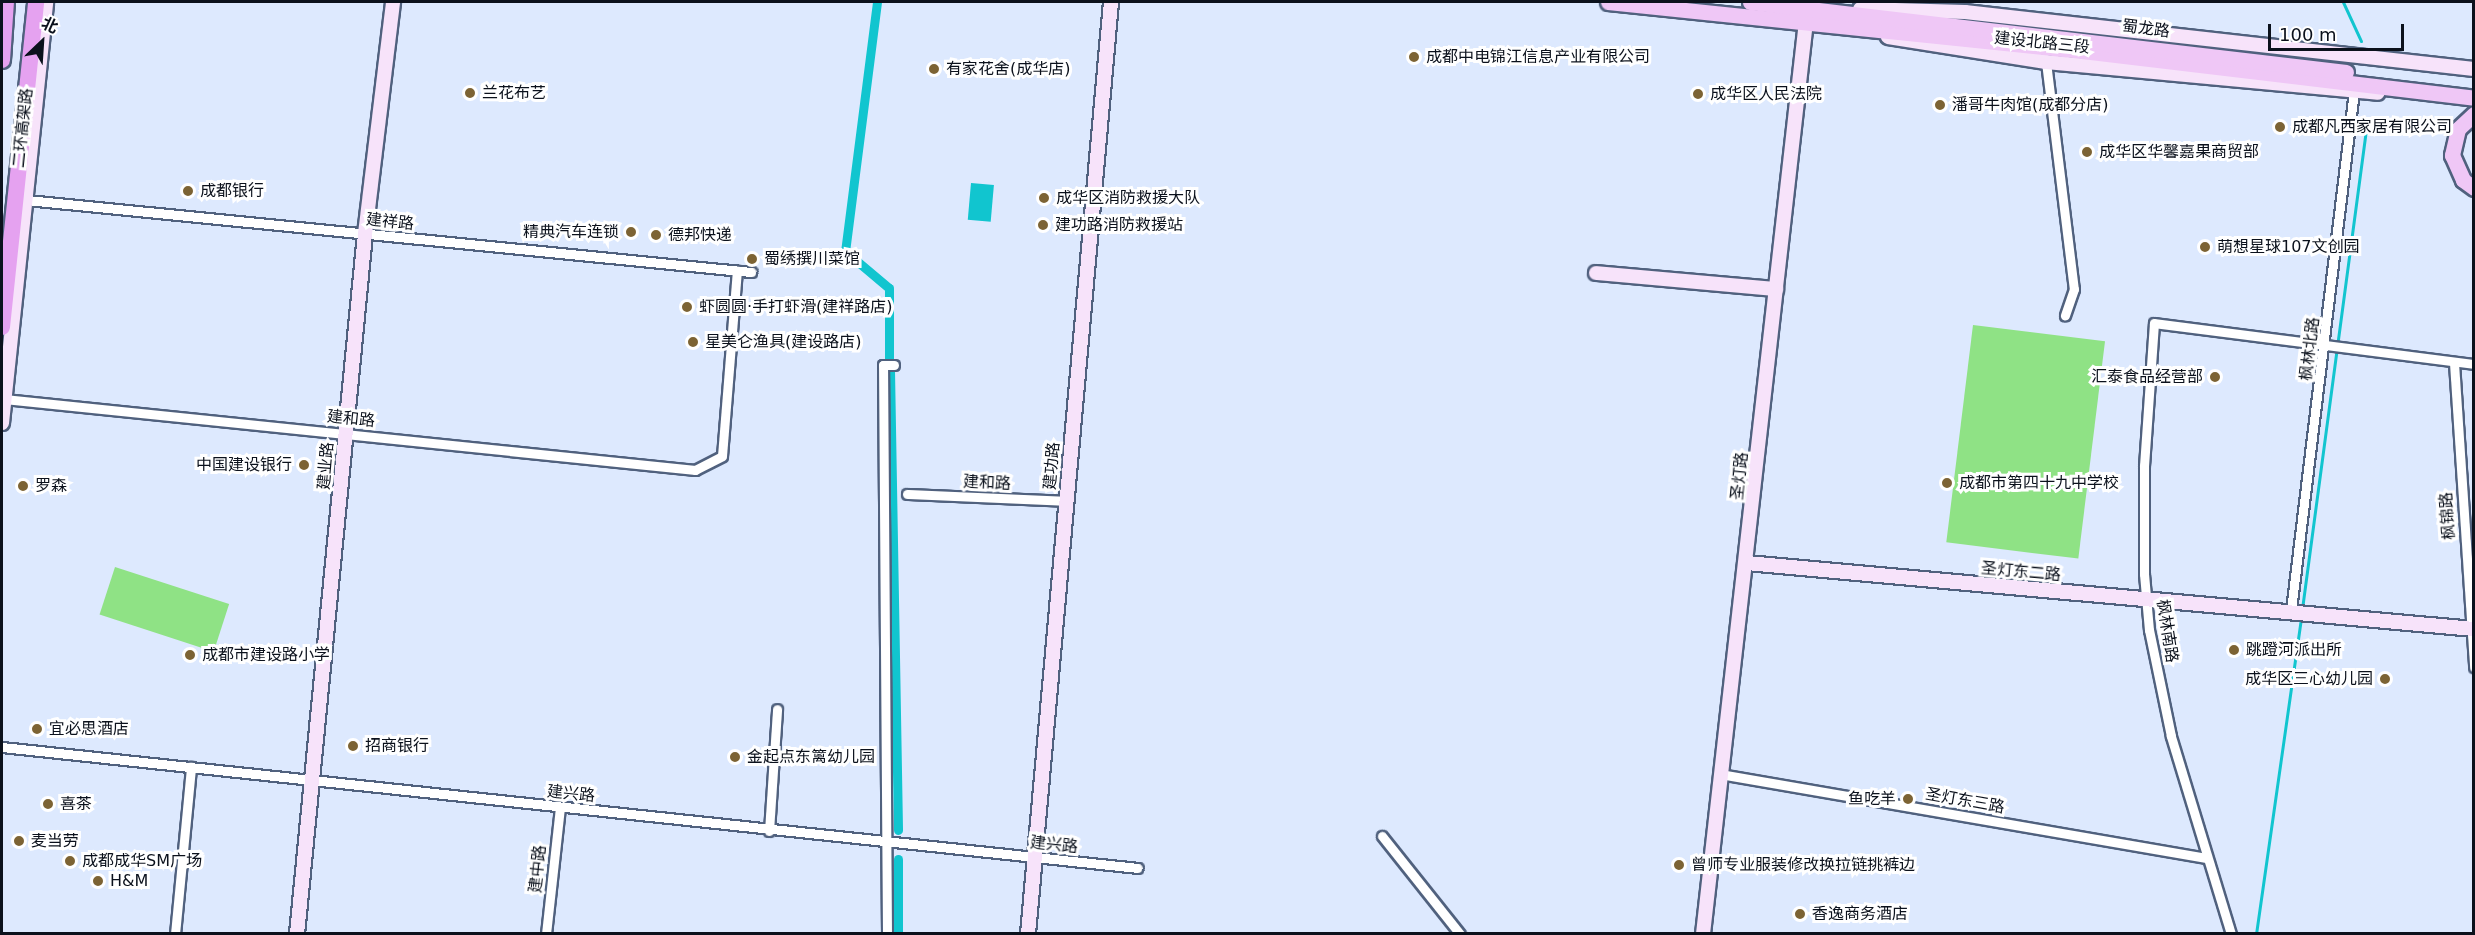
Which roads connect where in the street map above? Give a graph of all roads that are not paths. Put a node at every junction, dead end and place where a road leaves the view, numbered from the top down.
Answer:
1 (6, 2) edge
2 (36, 2) edge
3 (46, 2) edge
4 (393, 2) edge
5 (1111, 2) edge
6 (1608, 2) edge
7 (1750, 2) edge
8 (1812, 10) edge
9 (2065, 43) junction
10 (2, 60) edge
11 (2046, 62) junction
12 (2474, 69) edge
13 (2474, 89) edge
14 (2354, 92) junction
15 (2474, 99) edge
16 (2474, 114) edge
17 (2474, 188) edge
18 (27, 200) junction
19 (365, 234) junction
20 (737, 270) junction
21 (751, 272) dead end
22 (1596, 273) dead end
23 (1776, 290) junction
24 (2065, 315) dead end
25 (2, 327) edge
26 (2329, 346) junction
27 (2454, 363) junction
28 (2474, 364) edge
29 (894, 365) dead end
30 (4, 399) junction
31 (2, 423) edge
32 (345, 434) junction
33 (908, 494) dead end
34 (1065, 501) junction
35 (1747, 563) junction
36 (2146, 600) junction
37 (2291, 610) junction
38 (2472, 629) edge
39 (2474, 667) edge
40 (777, 709) dead end
41 (2, 747) edge
42 (191, 767) junction
43 (1720, 774) junction
44 (313, 781) junction
45 (560, 808) junction
46 (769, 831) junction
47 (1382, 836) dead end
48 (886, 844) junction
49 (1036, 858) junction
50 (2205, 858) junction
51 (1138, 868) dead end
52 (175, 933) edge
53 (297, 933) edge
54 (546, 933) edge
55 (887, 933) edge
56 (1028, 933) edge
57 (1460, 933) edge
58 (1702, 933) edge
59 (2231, 933) edge

1 - 10 highway
2 - 25 highway, 二环高架路
3 - 18 street
4 - 19 street, 建业路
5 - 34 street, 建功路
6 - 8 main road, 建设北路三段
7 - 8 main road, 建设北路三段
8 - 9 main road, 蜀龙路
8 - 11 street, 建设北路三段
8 - 12 street, 建设北路三段
8 - 23 street, 圣灯路
9 - 13 main road, 蜀龙路
9 - 15 main road, 蜀龙路
11 - 14 street, 建设北路三段
11 - 24 street
14 - 15 street, 建设北路三段
14 - 26 street, 枫林北路
16 - 17 main road
18 - 19 street, 建祥路
18 - 30 street
19 - 20 street, 建祥路
19 - 32 street, 建业路
20 - 21 street, 建祥路
20 - 32 street, 建和路
22 - 23 street
23 - 35 street, 圣灯路
26 - 27 street
26 - 36 street, 枫林南路
26 - 37 street, 枫林北路
27 - 28 street
27 - 38 street, 枫锦路
29 - 48 street
30 - 31 street
30 - 32 street, 建和路
32 - 44 street, 建业路
33 - 34 street, 建和路
34 - 49 street, 建功路
35 - 36 street, 圣灯东二路
35 - 43 street, 圣灯路
36 - 37 street, 圣灯东二路
36 - 50 street, 枫林南路
37 - 38 street, 圣灯东二路
38 - 39 street, 枫锦路
40 - 46 street
41 - 42 street, 建兴路
42 - 44 street, 建兴路
42 - 52 street
43 - 50 street, 圣灯东三路
43 - 58 street, 圣灯路
44 - 45 street, 建兴路
44 - 53 street, 建业路
45 - 46 street, 建兴路
45 - 54 street, 建中路
46 - 48 street, 建兴路
47 - 57 street
48 - 49 street, 建兴路
48 - 55 street
49 - 51 street, 建兴路
49 - 56 street, 建功路
50 - 59 street, 枫林南路

